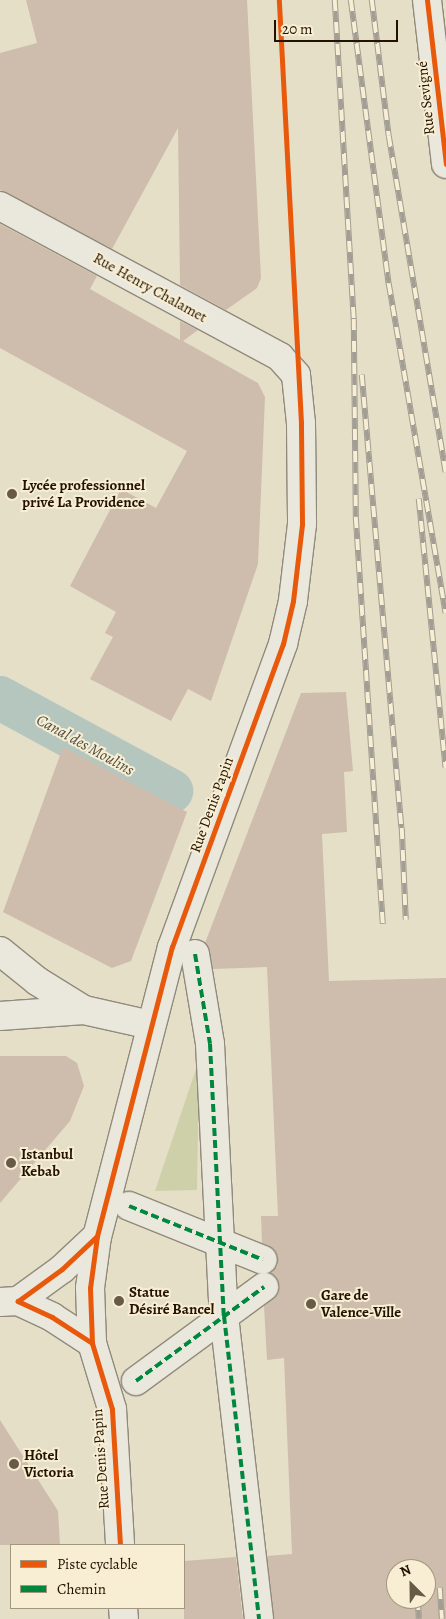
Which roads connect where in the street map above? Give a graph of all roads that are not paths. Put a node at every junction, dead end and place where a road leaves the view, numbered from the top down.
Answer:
1 (428, 0) edge
2 (446, 164) edge
3 (0, 206) edge
4 (296, 375) joint
5 (0, 951) edge
6 (195, 954) dead end
7 (84, 1010) junction
8 (0, 1016) edge
9 (151, 1025) junction
10 (129, 1206) dead end
11 (97, 1236) junction
12 (220, 1242) junction
13 (263, 1260) dead end
14 (264, 1287) dead end
15 (9, 1302) edge
16 (224, 1316) junction
17 (92, 1343) junction
18 (136, 1381) dead end
19 (120, 1544) edge
20 (259, 1619) edge

1 - 2 street, Rue Sevigné
3 - 4 street, Rue Henry Chalamet
4 - 9 street, Rue Denis Papin
5 - 7 street
6 - 12 street
7 - 8 street
7 - 9 street
9 - 11 street, Rue Denis Papin
10 - 12 street
11 - 15 street
11 - 17 street, Rue Denis Papin
12 - 13 street
12 - 16 street
14 - 16 street
15 - 17 street
16 - 18 street
16 - 20 street
17 - 19 street, Rue Denis Papin

